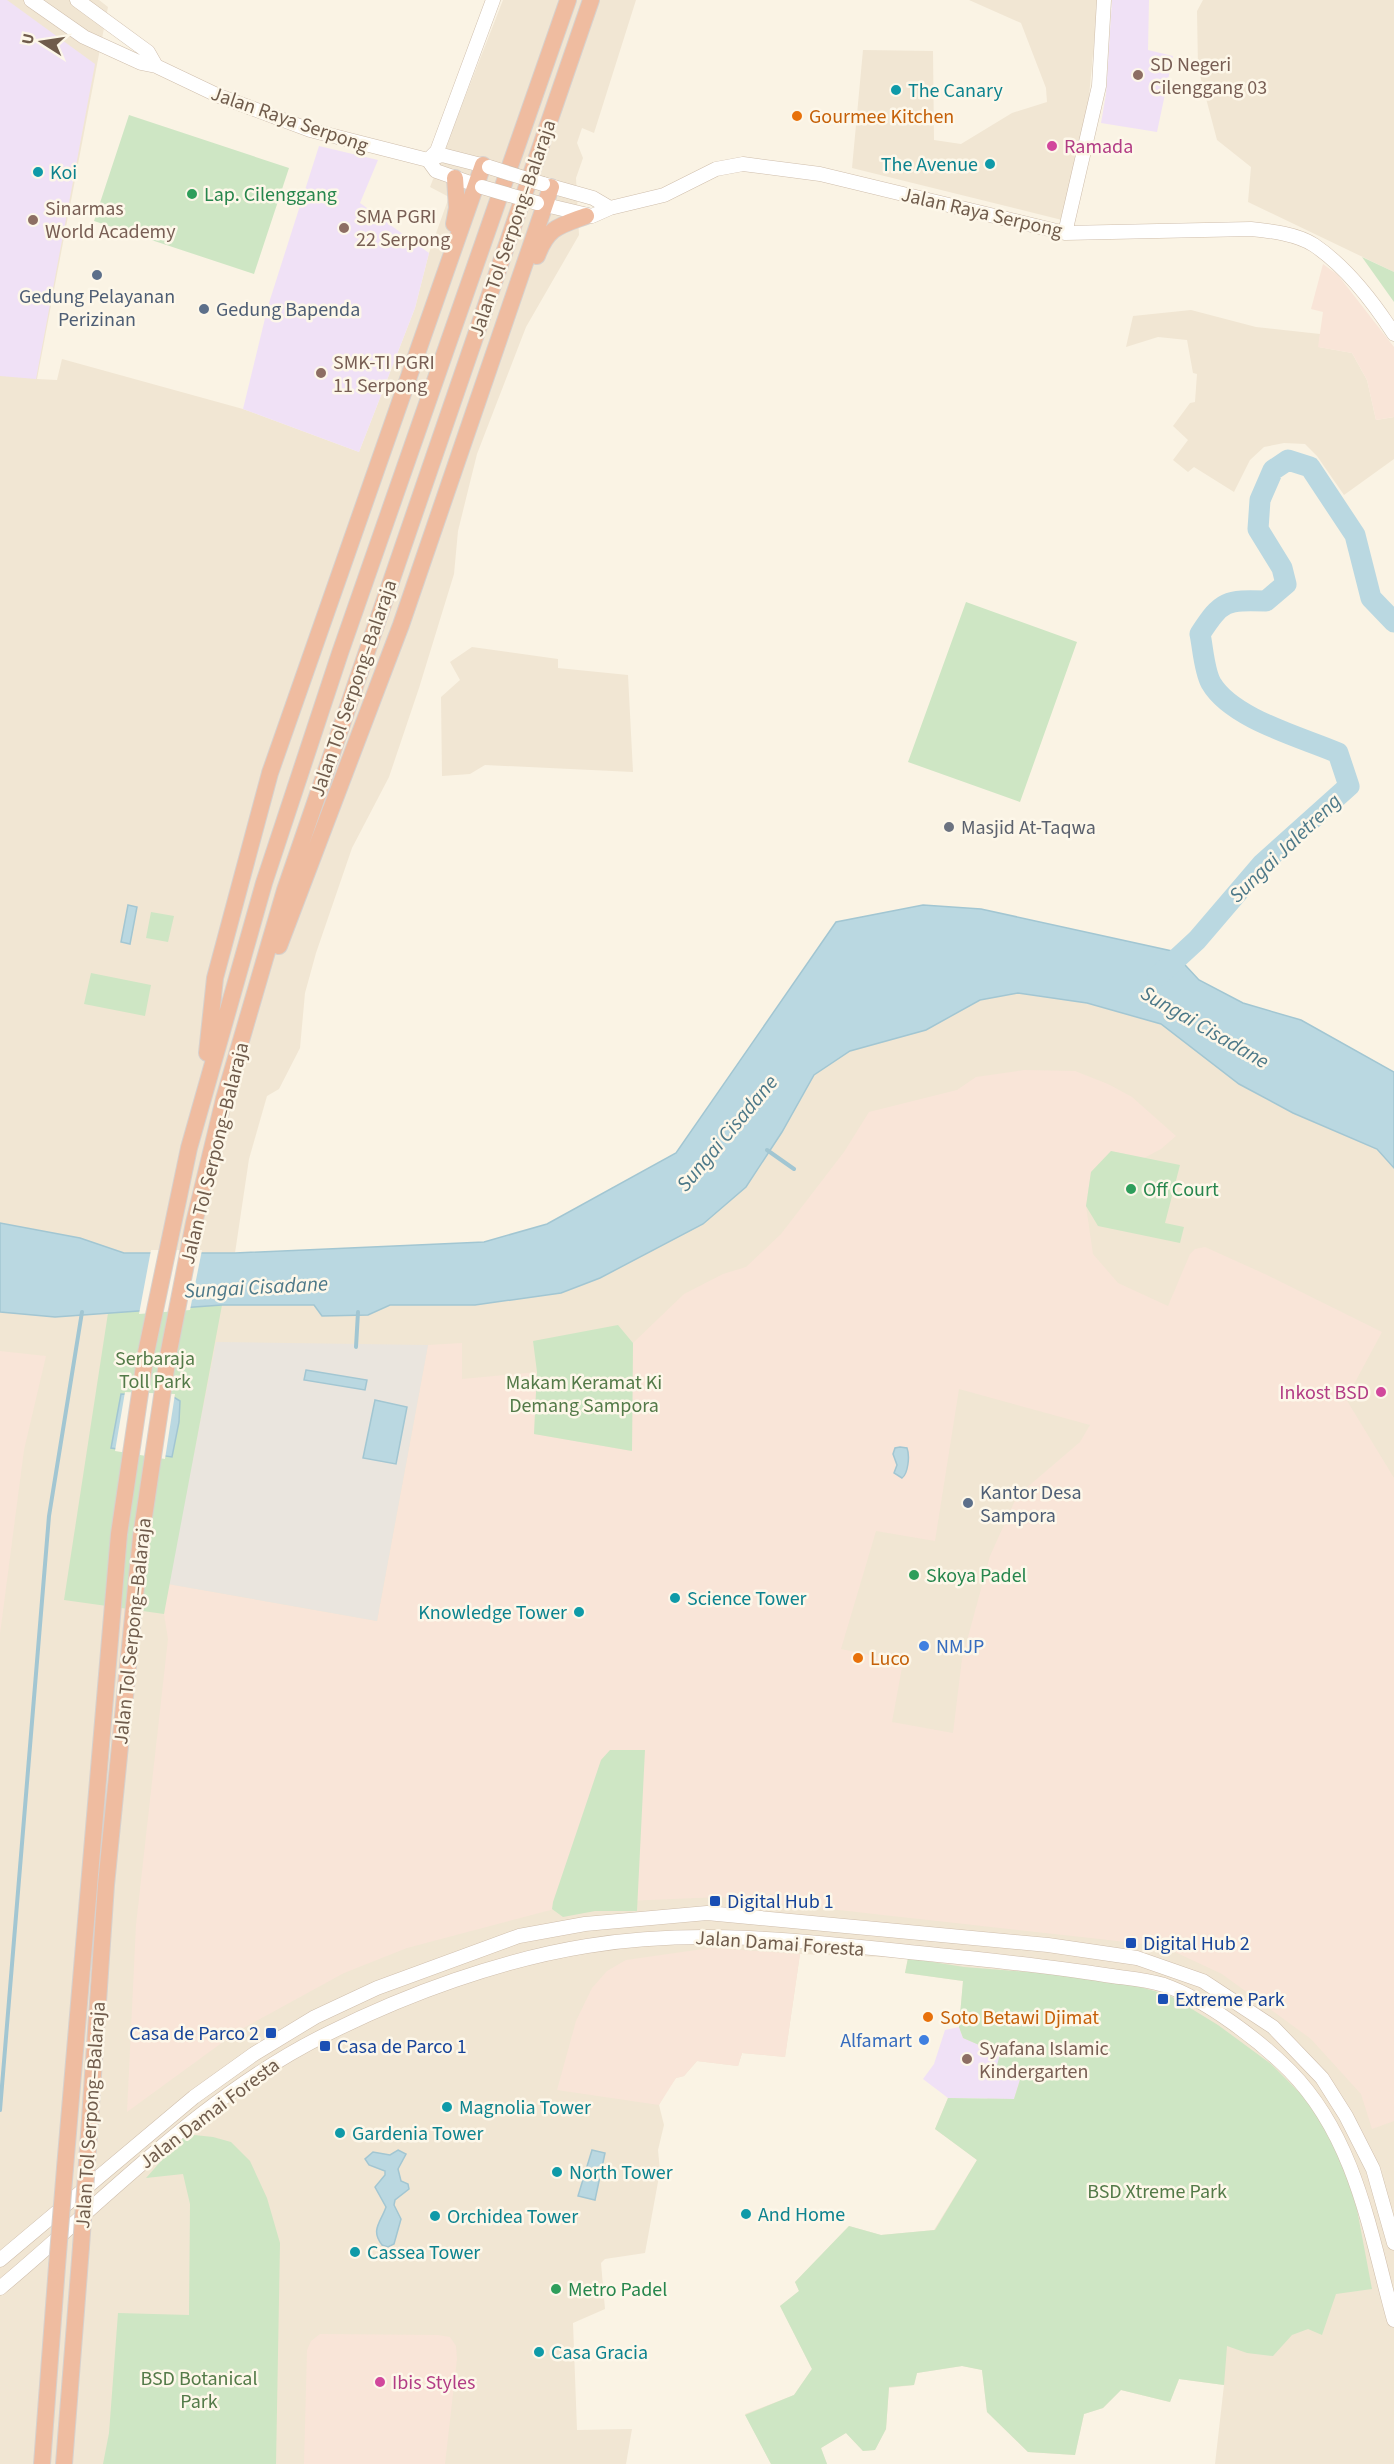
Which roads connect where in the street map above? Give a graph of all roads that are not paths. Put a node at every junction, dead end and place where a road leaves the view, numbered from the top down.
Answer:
1 (32, 0) edge
2 (77, 0) edge
3 (493, 0) edge
4 (568, 0) edge
5 (591, 0) edge
6 (1104, 0) edge
7 (100, 17) junction
8 (84, 37) junction
9 (156, 66) junction
10 (429, 160) junction
11 (486, 166) junction
12 (455, 178) junction
13 (547, 185) junction
14 (479, 186) junction
15 (541, 204) junction
16 (610, 208) junction
17 (586, 216) junction
18 (1065, 233) junction
19 (446, 267) junction
20 (504, 326) junction
21 (1394, 334) edge
22 (292, 891) junction
23 (202, 1098) junction
24 (732, 1913) junction
25 (731, 1935) junction
26 (1048, 1945) junction
27 (1045, 1966) junction
28 (1394, 2243) edge
29 (0, 2260) edge
30 (0, 2288) edge
31 (1394, 2320) edge
32 (42, 2464) edge
33 (64, 2464) edge

1 - 8 main road, Jalan Raya Serpong
2 - 7 main road, Jalan Raya Serpong
3 - 10 main road
4 - 23 highway, Jalan Tol Serpong–Balaraja
5 - 22 highway, Jalan Tol Serpong–Balaraja
6 - 18 main road
7 - 8 main road
7 - 9 main road, Jalan Raya Serpong
8 - 9 main road, Jalan Raya Serpong
9 - 10 main road, Jalan Raya Serpong
10 - 11 main road, Jalan Raya Serpong
10 - 12 main road, Jalan Raya Serpong
11 - 13 main road, Jalan Raya Serpong, bridge
11 - 14 highway
12 - 14 main road, Jalan Raya Serpong
12 - 19 highway
13 - 15 highway
13 - 16 main road, Jalan Raya Serpong
14 - 15 main road, Jalan Raya Serpong, bridge
14 - 19 highway
15 - 17 main road, Jalan Raya Serpong
15 - 20 highway
16 - 17 main road, Jalan Raya Serpong
16 - 18 main road, Jalan Raya Serpong
17 - 20 highway
18 - 21 main road, Jalan Raya Serpong
19 - 23 highway
20 - 22 highway
22 - 33 highway, Jalan Tol Serpong–Balaraja, bridge
23 - 32 highway, Jalan Tol Serpong–Balaraja, bridge
24 - 25 main road
24 - 26 main road, Jalan Damai Foresta
24 - 29 main road, Jalan Damai Foresta
25 - 27 main road, Jalan Damai Foresta
25 - 30 main road, Jalan Damai Foresta
26 - 27 main road
26 - 28 main road, Jalan Damai Foresta
27 - 31 main road, Jalan Damai Foresta

